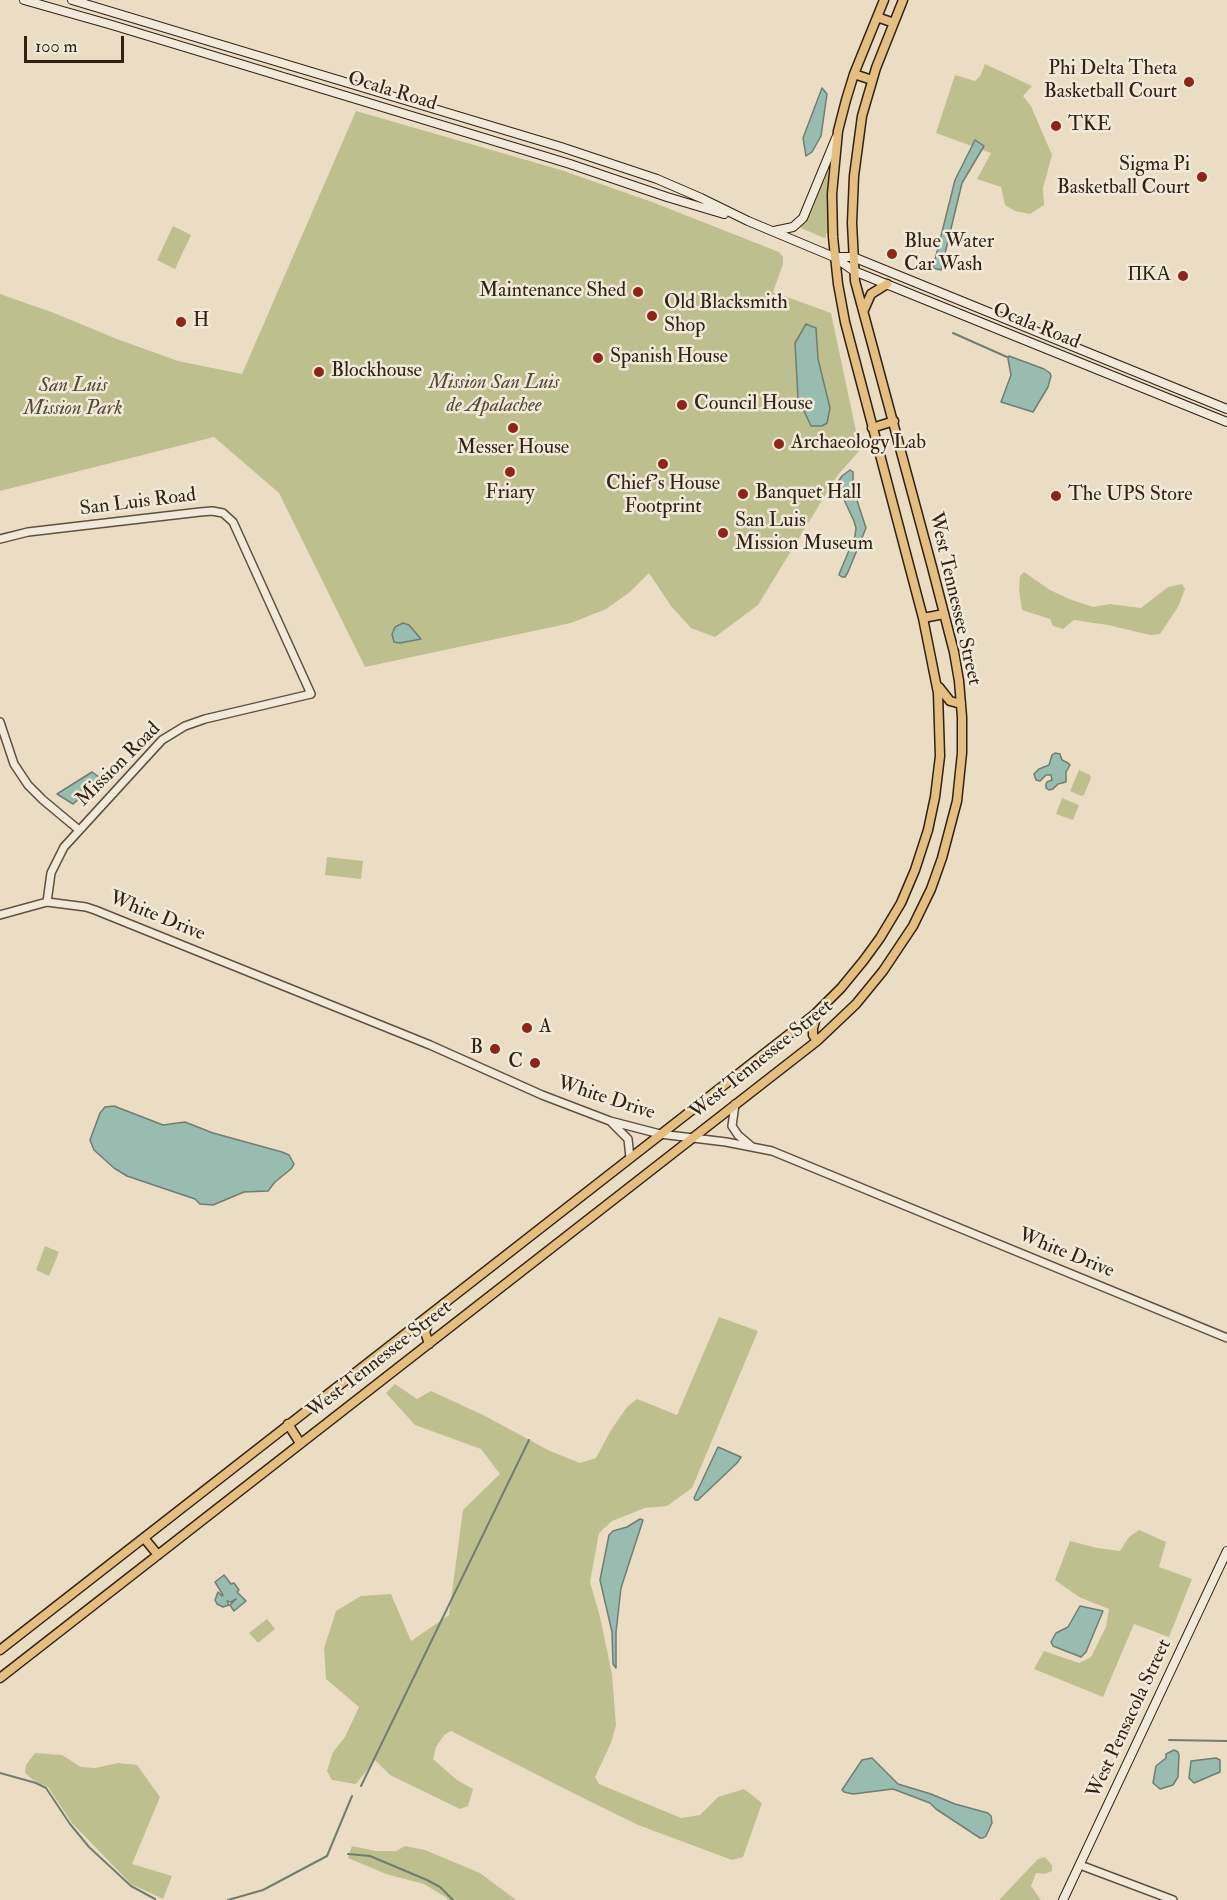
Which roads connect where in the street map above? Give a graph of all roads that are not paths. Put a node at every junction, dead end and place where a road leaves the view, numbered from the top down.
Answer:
1 (24, 0) edge
2 (72, 0) edge
3 (884, 0) edge
4 (903, 0) edge
5 (877, 17) junction
6 (894, 23) junction
7 (219, 44) junction
8 (214, 56) junction
9 (854, 74) junction
10 (872, 80) junction
11 (431, 108) junction
12 (427, 120) junction
13 (838, 131) junction
14 (639, 173) junction
15 (634, 185) junction
16 (700, 202) junction
17 (772, 231) junction
18 (834, 257) junction
19 (853, 257) junction
20 (854, 271) junction
21 (887, 284) junction
22 (863, 311) junction
23 (1227, 409) edge
24 (894, 422) junction
25 (1227, 422) edge
26 (872, 428) junction
27 (0, 539) edge
28 (944, 614) junction
29 (923, 618) junction
30 (937, 684) junction
31 (311, 694) joint
32 (961, 704) junction
33 (0, 722) edge
34 (79, 830) junction
35 (47, 902) junction
36 (0, 915) edge
37 (818, 1010) junction
38 (817, 1041) junction
39 (735, 1104) junction
40 (610, 1121) junction
41 (660, 1134) junction
42 (691, 1138) junction
43 (753, 1147) junction
44 (630, 1158) junction
45 (432, 1313) junction
46 (1227, 1338) edge
47 (429, 1344) junction
48 (288, 1424) junction
49 (300, 1443) junction
50 (144, 1538) junction
51 (1227, 1551) edge
52 (158, 1555) junction
53 (0, 1650) edge
54 (0, 1678) edge
55 (1080, 1865) junction
56 (1064, 1900) edge
57 (1173, 1900) edge

1 - 8 main road, Ocala Road
2 - 7 main road, Ocala Road
3 - 5 main road, West Tennessee Street
4 - 6 main road, West Tennessee Street
5 - 6 main road
5 - 9 main road, West Tennessee Street
6 - 10 main road, West Tennessee Street
7 - 8 main road
7 - 11 main road, Ocala Road
8 - 12 main road, Ocala Road
9 - 10 main road
9 - 13 main road, West Tennessee Street
10 - 19 main road, West Tennessee Street
11 - 12 main road
11 - 14 main road, Ocala Road
12 - 15 main road, Ocala Road
13 - 17 main road
13 - 18 main road, West Tennessee Street
14 - 15 main road
14 - 16 main road, Ocala Road
15 - 16 main road, Ocala Road
16 - 17 main road, Ocala Road
17 - 18 main road, Ocala Road
18 - 19 main road, Ocala Road
18 - 20 main road, Ocala Road
18 - 26 main road, West Tennessee Street
19 - 20 main road, West Tennessee Street
19 - 23 main road, Ocala Road
20 - 21 main road, Ocala Road
20 - 22 main road, West Tennessee Street
21 - 22 main road
21 - 25 main road, Ocala Road
22 - 24 main road, West Tennessee Street
24 - 26 main road
24 - 28 main road, West Tennessee Street
26 - 29 main road, West Tennessee Street
27 - 31 street, San Luis Road
28 - 29 main road
28 - 32 main road, West Tennessee Street
29 - 30 main road, West Tennessee Street
30 - 32 main road
30 - 37 main road, West Tennessee Street
31 - 34 street, Mission Road
32 - 38 main road, West Tennessee Street
33 - 34 street
34 - 35 street, Mission Road
35 - 36 street
35 - 40 street, White Drive
37 - 38 main road
37 - 41 main road, West Tennessee Street
38 - 39 main road, West Tennessee Street
39 - 42 main road, West Tennessee Street
39 - 43 street
40 - 41 street, White Drive
40 - 44 street
41 - 42 street, White Drive
41 - 44 main road, West Tennessee Street
42 - 43 street, White Drive
42 - 47 main road, West Tennessee Street
43 - 46 street, White Drive
44 - 45 main road, West Tennessee Street
45 - 47 main road
45 - 48 main road, West Tennessee Street
47 - 49 main road, West Tennessee Street
48 - 49 main road
48 - 50 main road, West Tennessee Street
49 - 52 main road, West Tennessee Street
50 - 52 main road
50 - 53 main road, West Tennessee Street
51 - 55 main road, West Pensacola Street
52 - 54 main road, West Tennessee Street
55 - 56 main road, West Pensacola Street
55 - 57 street

